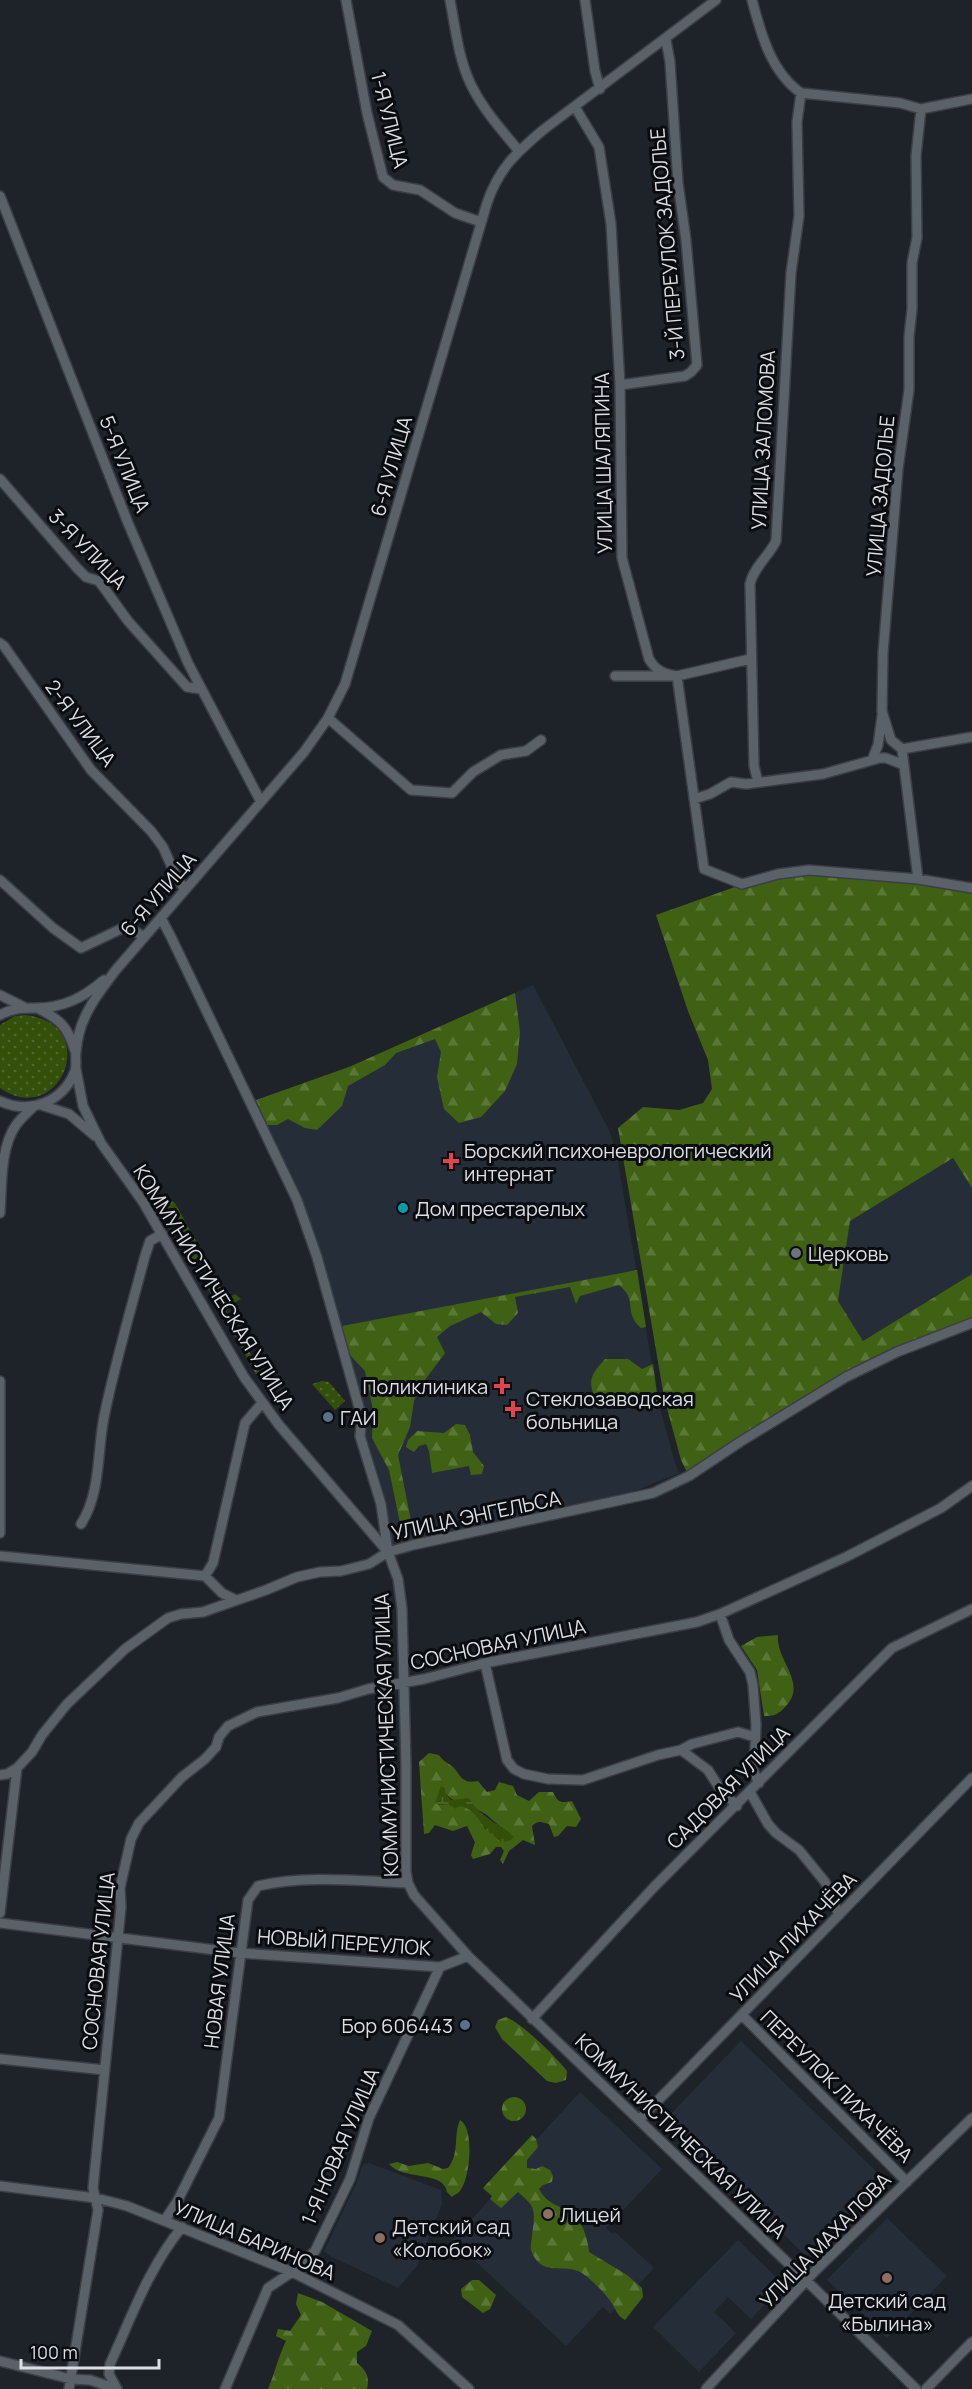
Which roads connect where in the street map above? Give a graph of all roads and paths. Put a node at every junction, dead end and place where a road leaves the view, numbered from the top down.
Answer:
1 (346, 0) edge
2 (450, 0) edge
3 (585, 0) edge
4 (716, 0) edge
5 (752, 0) edge
6 (666, 40) junction
7 (600, 89) junction
8 (801, 93) junction
9 (972, 99) edge
10 (575, 107) junction
11 (921, 109) junction
12 (519, 151) junction
13 (0, 196) edge
14 (481, 222) junction
15 (620, 386) junction
16 (0, 479) edge
17 (0, 643) edge
18 (750, 659) junction
19 (677, 675) junction
20 (615, 676) dead end
21 (201, 689) junction
22 (882, 711) junction
23 (328, 718) junction
24 (972, 737) edge
25 (541, 740) dead end
26 (902, 748) junction
27 (872, 760) junction
28 (904, 765) junction
29 (758, 782) junction
30 (694, 800) junction
31 (261, 802) junction
32 (918, 879) junction
33 (0, 880) edge
34 (972, 888) edge
35 (185, 890) junction
36 (161, 918) junction
37 (144, 937) junction
38 (115, 971) junction
39 (0, 994) edge
40 (24, 1007) junction
41 (37, 1008) junction
42 (0, 1015) edge
43 (76, 1053) junction
44 (76, 1068) junction
45 (0, 1101) edge
46 (37, 1106) junction
47 (101, 1143) junction
48 (0, 1154) edge
49 (3, 1170) junction
50 (0, 1213) edge
51 (162, 1234) junction
52 (972, 1323) edge
53 (0, 1381) edge
54 (262, 1403) junction
55 (972, 1486) edge
56 (0, 1510) edge
57 (81, 1524) dead end
58 (0, 1533) edge
59 (388, 1552) junction
60 (0, 1556) edge
61 (206, 1576) junction
62 (236, 1600) junction
63 (972, 1609) edge
64 (720, 1614) junction
65 (485, 1663) junction
66 (404, 1683) junction
67 (755, 1737) junction
68 (681, 1750) junction
69 (17, 1768) junction
70 (0, 1775) edge
71 (972, 1778) edge
72 (759, 1783) junction
73 (750, 1792) junction
74 (736, 1806) junction
75 (408, 1883) junction
76 (0, 1913) edge
77 (839, 1915) junction
78 (0, 1923) edge
79 (117, 1936) junction
80 (240, 1953) junction
81 (468, 1956) junction
82 (440, 1967) junction
83 (742, 2015) junction
84 (532, 2019) junction
85 (0, 2059) edge
86 (105, 2070) junction
87 (972, 2118) edge
88 (639, 2120) junction
89 (907, 2182) junction
90 (0, 2186) edge
91 (96, 2198) junction
92 (165, 2220) junction
93 (182, 2227) junction
94 (292, 2272) junction
95 (807, 2281) junction
96 (972, 2342) edge
97 (0, 2361) edge
98 (69, 2382) edge
99 (117, 2389) edge
100 (225, 2389) edge
101 (469, 2389) edge
102 (706, 2389) edge
103 (916, 2389) edge
104 (926, 2389) edge

1 - 14 street, 1-Я УЛИЦА
2 - 12 street
3 - 7 street
4 - 6 street, 6-Я УЛИЦА
5 - 8 street
6 - 7 street, 6-Я УЛИЦА
6 - 15 street, 3-Й ПЕРЕУЛОК ЗАДОЛЬЕ
7 - 10 street, 6-Я УЛИЦА
8 - 11 street
8 - 18 street, УЛИЦА ЗАЛОМОВА
9 - 11 street
10 - 12 street, 6-Я УЛИЦА
10 - 15 street, УЛИЦА ШАЛЯПИНА
11 - 22 street, УЛИЦА ЗАДОЛЬЕ
12 - 14 street, 6-Я УЛИЦА
13 - 21 street, 5-Я УЛИЦА
14 - 23 street, 6-Я УЛИЦА
15 - 19 street, УЛИЦА ШАЛЯПИНА
16 - 21 street, 3-Я УЛИЦА
17 - 35 street, 2-Я УЛИЦА
18 - 19 street
18 - 29 street, УЛИЦА ЗАЛОМОВА
19 - 20 street
19 - 30 street
21 - 31 street, 5-Я УЛИЦА
22 - 26 street, УЛИЦА ЗАДОЛЬЕ
22 - 27 street
23 - 25 street
23 - 31 street, 6-Я УЛИЦА
24 - 26 street
26 - 28 street, УЛИЦА ЗАДОЛЬЕ
27 - 28 street
27 - 29 street
28 - 32 street, УЛИЦА ЗАДОЛЬЕ
29 - 30 street
30 - 32 street
31 - 35 street, 6-Я УЛИЦА
32 - 34 street
33 - 37 street
35 - 36 street, 6-Я УЛИЦА
36 - 37 street, 6-Я УЛИЦА
36 - 59 street
37 - 38 street, 6-Я УЛИЦА
38 - 41 street
38 - 43 street
39 - 40 street
40 - 41 street
40 - 42 street
41 - 43 street
43 - 44 street, КОММУНИСТИЧЕСКАЯ УЛИЦА
44 - 46 street
44 - 47 street, КОММУНИСТИЧЕСКАЯ УЛИЦА
45 - 46 street, КОММУНИСТИЧЕСКАЯ УЛИЦА
46 - 47 street, КОММУНИСТИЧЕСКАЯ УЛИЦА
46 - 49 street
47 - 51 street, КОММУНИСТИЧЕСКАЯ УЛИЦА
48 - 49 street
49 - 50 street
51 - 54 street, КОММУНИСТИЧЕСКАЯ УЛИЦА
51 - 57 street
52 - 59 street, УЛИЦА ЭНГЕЛЬСА
53 - 56 street
54 - 59 street, КОММУНИСТИЧЕСКАЯ УЛИЦА
54 - 61 street
55 - 64 street, СОСНОВАЯ УЛИЦА
56 - 58 street
59 - 62 street, УЛИЦА ЭНГЕЛЬСА
59 - 66 street, КОММУНИСТИЧЕСКАЯ УЛИЦА
60 - 61 street
61 - 62 street
62 - 69 street, УЛИЦА ЭНГЕЛЬСА
63 - 72 street, САДОВАЯ УЛИЦА
64 - 65 street, СОСНОВАЯ УЛИЦА
64 - 67 street
65 - 66 street, СОСНОВАЯ УЛИЦА
65 - 68 street
66 - 75 street, КОММУНИСТИЧЕСКАЯ УЛИЦА
66 - 79 street, СОСНОВАЯ УЛИЦА
67 - 68 street
67 - 72 street
68 - 74 street
69 - 70 street, УЛИЦА ЭНГЕЛЬСА
69 - 76 street
71 - 77 street, УЛИЦА ЛИХАЧЁВА
72 - 73 street, САДОВАЯ УЛИЦА
73 - 74 street, САДОВАЯ УЛИЦА
73 - 77 street
74 - 84 street, САДОВАЯ УЛИЦА
75 - 80 street, НОВАЯ УЛИЦА
75 - 81 street, КОММУНИСТИЧЕСКАЯ УЛИЦА
77 - 83 street, УЛИЦА ЛИХАЧЁВА
78 - 79 street, НОВЫЙ ПЕРЕУЛОК
79 - 80 street, НОВЫЙ ПЕРЕУЛОК
79 - 86 street, СОСНОВАЯ УЛИЦА
80 - 82 street, НОВЫЙ ПЕРЕУЛОК
80 - 92 street, НОВАЯ УЛИЦА
81 - 82 street, НОВЫЙ ПЕРЕУЛОК
81 - 84 street, КОММУНИСТИЧЕСКАЯ УЛИЦА
82 - 94 street, 1-Я НОВАЯ УЛИЦА
83 - 88 street, УЛИЦА ЛИХАЧЁВА
83 - 89 street, ПЕРЕУЛОК ЛИХАЧЁВА
84 - 88 street, КОММУНИСТИЧЕСКАЯ УЛИЦА
85 - 86 street
86 - 91 street, СОСНОВАЯ УЛИЦА
87 - 89 street, УЛИЦА МАХАЛОВА
88 - 95 street, КОММУНИСТИЧЕСКАЯ УЛИЦА
89 - 95 street, УЛИЦА МАХАЛОВА
90 - 91 street, УЛИЦА БАРИНОВА
91 - 92 street, УЛИЦА БАРИНОВА
91 - 98 street, СОСНОВАЯ УЛИЦА
92 - 93 street, УЛИЦА БАРИНОВА
93 - 94 street, УЛИЦА БАРИНОВА
93 - 99 street
94 - 100 street, 1-Я НОВАЯ УЛИЦА
94 - 101 street, УЛИЦА БАРИНОВА
95 - 102 street, УЛИЦА МАХАЛОВА
95 - 103 street, КОММУНИСТИЧЕСКАЯ УЛИЦА
96 - 104 street
97 - 98 street
98 - 99 street

